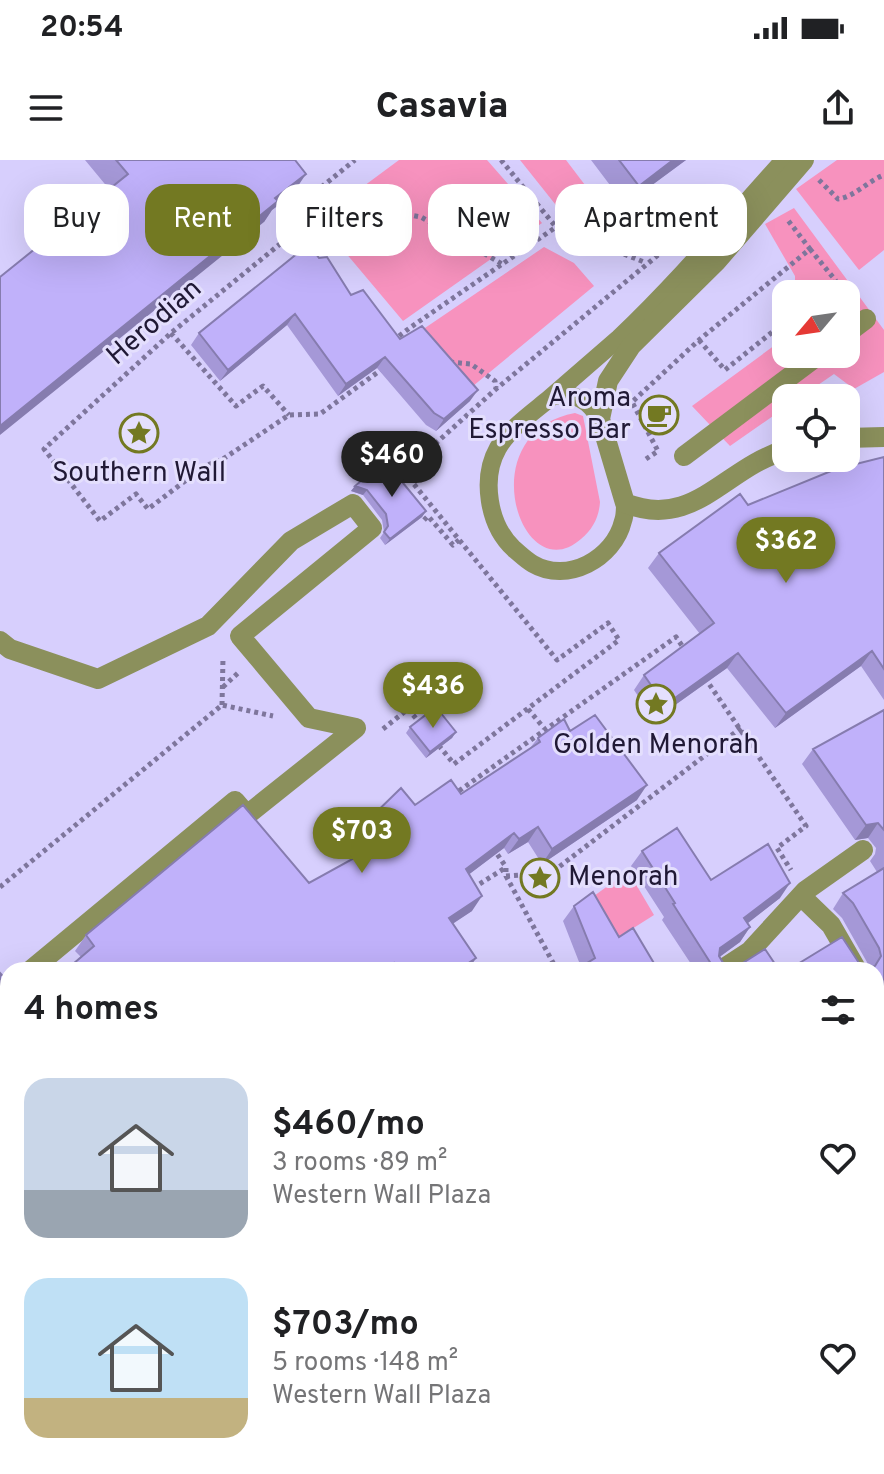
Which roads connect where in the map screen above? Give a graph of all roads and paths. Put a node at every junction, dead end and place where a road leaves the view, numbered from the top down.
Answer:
1 (355, 160) edge
2 (501, 160) edge
3 (784, 160) edge
4 (804, 160) edge
5 (884, 175) edge
6 (325, 184) edge
7 (829, 193) dead end
8 (266, 194) edge
9 (770, 199) junction
10 (276, 207) edge
11 (412, 215) edge
12 (555, 226) edge
13 (555, 228) edge
14 (276, 247) edge
15 (810, 249) junction
16 (629, 256) edge
17 (656, 256) edge
18 (644, 262) dead end
19 (502, 264) junction
20 (835, 280) edge
21 (866, 319) dead end
22 (860, 324) edge
23 (411, 327) junction
24 (772, 332) edge
25 (171, 333) junction
26 (417, 334) edge
27 (699, 340) junction
28 (401, 345) edge
29 (446, 360) edge
30 (395, 361) edge
31 (801, 368) edge
32 (496, 389) junction
33 (553, 396) junction
34 (289, 415) junction
35 (600, 419) junction
36 (884, 437) edge
37 (860, 438) edge
38 (684, 456) dead end
39 (772, 457) edge
40 (646, 459) dead end
41 (385, 471) edge
42 (404, 472) junction
43 (403, 482) edge
44 (625, 503) junction
45 (424, 520) edge
46 (459, 540) junction
47 (0, 641) edge
48 (695, 663) edge
49 (704, 676) edge
50 (528, 709) junction
51 (276, 716) dead end
52 (544, 728) junction
53 (741, 728) junction
54 (440, 747) edge
55 (465, 805) edge
56 (490, 843) edge
57 (863, 850) dead end
58 (506, 867) junction
59 (506, 876) junction
60 (0, 887) edge
61 (470, 889) edge
62 (803, 894) junction
63 (41, 962) edge
64 (553, 962) edge
65 (733, 962) edge
66 (852, 962) edge

1 - 6 path
2 - 12 path
3 - 33 lane
4 - 9 street
5 - 7 path
8 - 10 path
9 - 15 path
9 - 35 street
11 - 19 path
13 - 19 path
14 - 25 path, Herodian
15 - 20 path
15 - 27 path
16 - 18 path
17 - 32 path
19 - 23 path
21 - 22 street
23 - 26 path
23 - 28 path
24 - 27 path
25 - 34 path
25 - 34 path, Herodian
27 - 40 path
29 - 32 path
30 - 34 path
31 - 38 street
32 - 42 path
33 - 35 lane
33 - 44 lane
35 - 44 street
36 - 37 street
39 - 44 street
41 - 42 path
42 - 43 path
42 - 46 path
45 - 46 path
46 - 50 path
47 - 63 street
48 - 52 path
49 - 53 path
50 - 52 path
50 - 54 path
51 - 60 path
52 - 55 path
53 - 59 path
53 - 62 path
56 - 58 path
57 - 62 street
58 - 59 path
58 - 61 path
59 - 64 path
62 - 65 street
62 - 66 street

